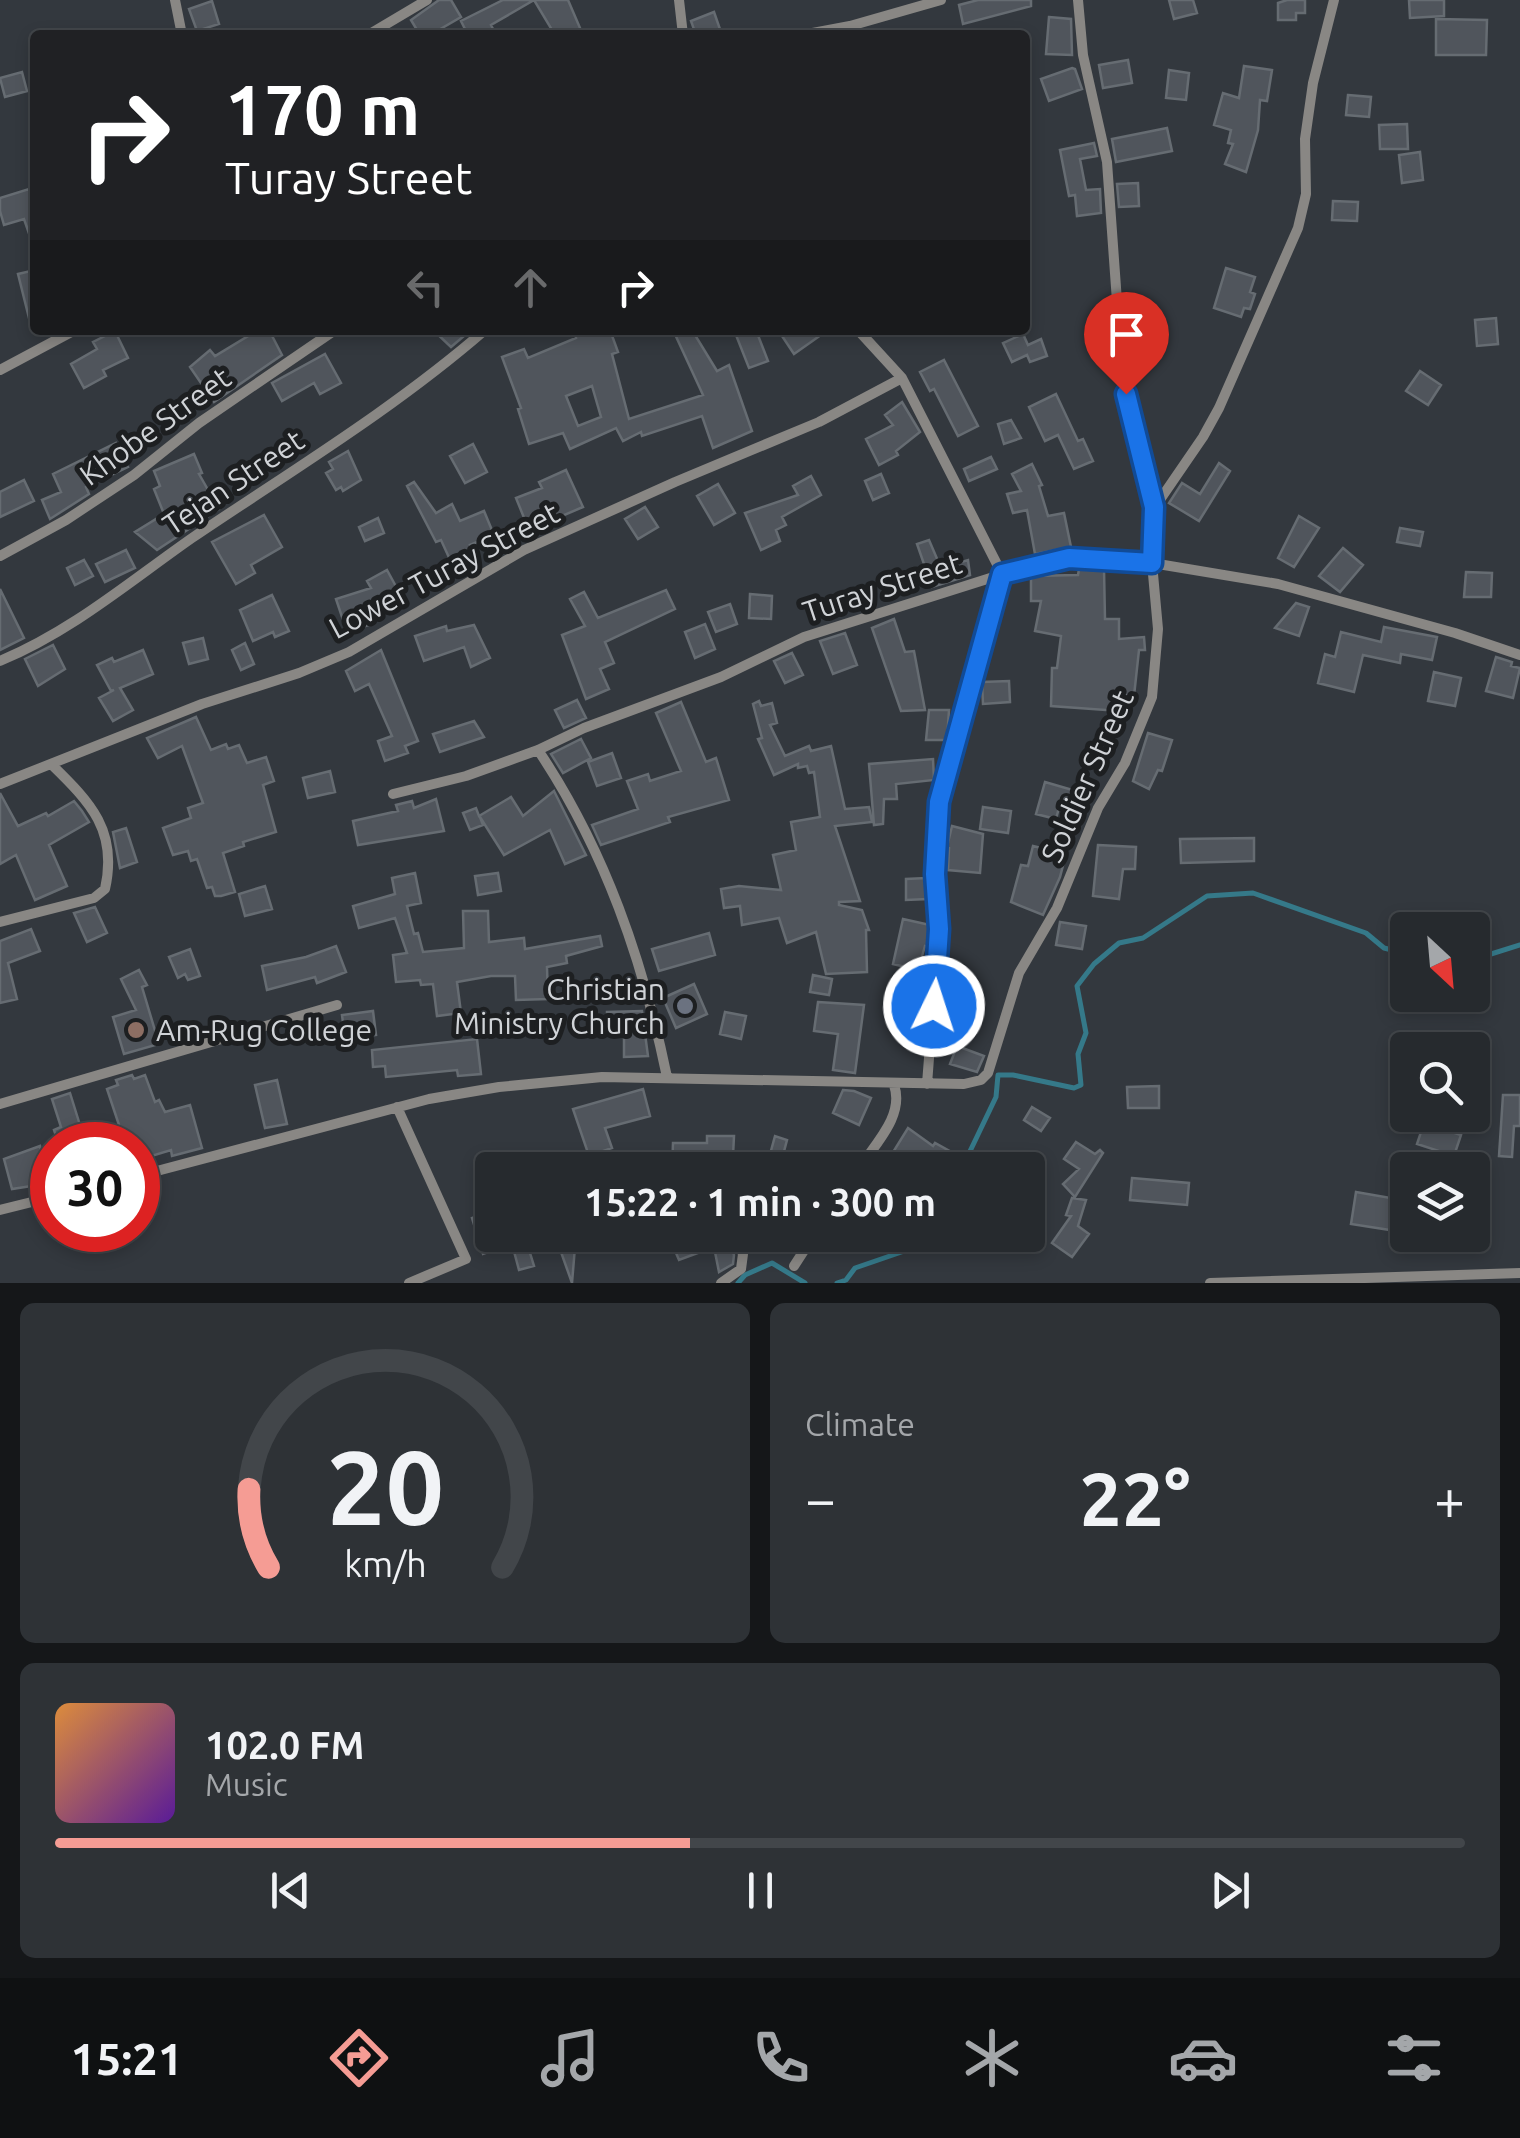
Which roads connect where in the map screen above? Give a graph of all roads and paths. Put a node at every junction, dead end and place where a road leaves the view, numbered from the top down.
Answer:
1 (175, 0) edge
2 (427, 0) edge
3 (678, 0) edge
4 (941, 0) edge
5 (1078, 0) edge
6 (1334, 0) edge
7 (181, 30) edge
8 (376, 30) edge
9 (682, 30) edge
10 (829, 30) edge
11 (66, 335) edge
12 (328, 335) edge
13 (478, 335) edge
14 (863, 335) edge
15 (0, 370) edge
16 (902, 378) junction
17 (1154, 507) junction
18 (0, 556) edge
19 (1152, 563) junction
20 (1002, 574) junction
21 (1520, 655) edge
22 (0, 662) edge
23 (538, 750) junction
24 (52, 764) junction
25 (0, 784) edge
26 (394, 794) dead end
27 (0, 922) edge
28 (336, 1005) dead end
29 (668, 1077) junction
30 (928, 1084) junction
31 (894, 1085) junction
32 (0, 1104) edge
33 (397, 1107) junction
34 (870, 1152) edge
35 (160, 1170) edge
36 (30, 1202) edge
37 (0, 1210) edge
38 (742, 1252) edge
39 (803, 1252) edge
40 (794, 1266) dead end
41 (1520, 1272) edge
42 (409, 1283) edge
43 (722, 1283) edge
44 (1210, 1283) edge

1 - 7 street
2 - 8 street
3 - 9 street
4 - 10 street
5 - 17 street, Soldier Street
6 - 17 street
11 - 15 street
12 - 18 street, Khobe Street
13 - 22 street, Tejan Street
14 - 16 street
16 - 20 street
16 - 24 street, Lower Turay Street
17 - 19 street, Soldier Street
19 - 20 street, Turay Street
19 - 21 street, Turay Street
19 - 30 street, Soldier Street
20 - 23 street, Turay Street
20 - 30 street
23 - 26 street, Turay Street
23 - 29 street
24 - 25 street, Lower Turay Street
24 - 27 street
28 - 32 street
29 - 31 street
29 - 33 street
30 - 31 street
31 - 34 street
33 - 35 street
33 - 42 street
36 - 37 street
38 - 43 street
39 - 40 street
41 - 44 street

